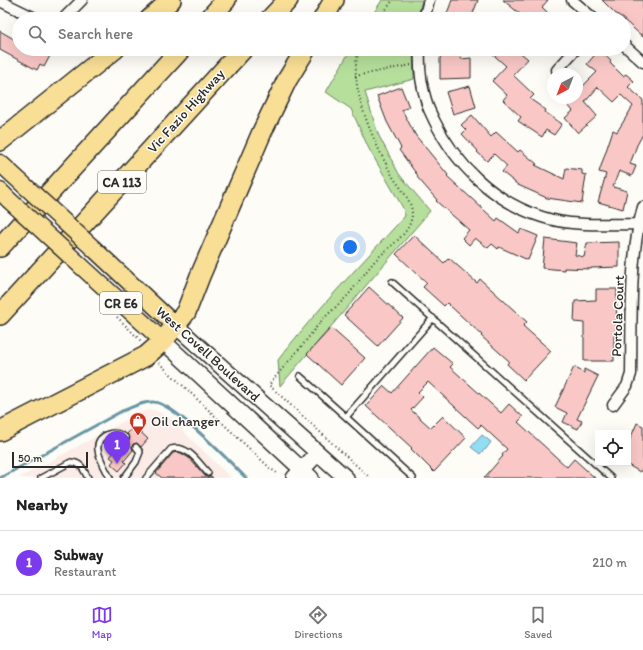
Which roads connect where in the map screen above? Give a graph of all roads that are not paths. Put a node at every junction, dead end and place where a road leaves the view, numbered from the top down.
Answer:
1 (82, 0) edge
2 (171, 0) edge
3 (226, 0) edge
4 (288, 0) edge
5 (334, 0) edge
6 (429, 0) edge
7 (572, 0) edge
8 (0, 1) edge
9 (23, 12) edge
10 (70, 12) edge
11 (158, 12) edge
12 (215, 12) edge
13 (277, 12) edge
14 (327, 12) edge
15 (426, 12) edge
16 (586, 12) edge
17 (631, 51) edge
18 (106, 56) edge
19 (176, 56) edge
20 (237, 56) edge
21 (302, 56) edge
22 (420, 56) edge
23 (570, 56) edge
24 (643, 62) edge
25 (559, 68) edge
26 (0, 141) edge
27 (0, 164) edge
28 (5, 196) edge
29 (643, 207) edge
30 (638, 224) junction
31 (0, 247) edge
32 (392, 282) dead end
33 (0, 315) edge
34 (432, 318) junction
35 (176, 326) junction
36 (163, 341) junction
37 (300, 376) dead end
38 (613, 405) dead end
39 (346, 417) junction
40 (0, 431) edge
41 (126, 438) dead end
42 (136, 447) dead end
43 (318, 453) junction
44 (208, 473) dead end
45 (303, 475) edge
46 (41, 478) edge
47 (88, 478) edge
48 (110, 478) edge
49 (124, 478) edge
50 (146, 478) edge
51 (346, 478) edge
52 (413, 478) edge
53 (610, 478) edge

1 - 10 street
2 - 11 highway
3 - 12 highway
4 - 13 highway
5 - 14 highway
6 - 15 street
7 - 16 street
8 - 9 street
17 - 24 street
18 - 26 highway
19 - 31 highway, CA 113
20 - 33 highway, Vic Fazio Highway / CA 113
21 - 35 highway
22 - 30 street
23 - 25 street
27 - 35 main road, West Covell Boulevard / CR E6, bridge
28 - 36 main road, West Covell Boulevard / CR E6, bridge
29 - 30 street, Portola Court
30 - 38 street, Portola Court
32 - 34 lane
34 - 39 lane
34 - 53 lane
35 - 36 highway
35 - 43 main road, West Covell Boulevard / CR E6
36 - 40 highway
36 - 45 main road, West Covell Boulevard / CR E6
37 - 39 lane
39 - 52 lane
41 - 48 lane
42 - 49 lane
43 - 45 main road
43 - 51 main road, West Covell Boulevard / CR E6
44 - 50 lane
46 - 47 lane

